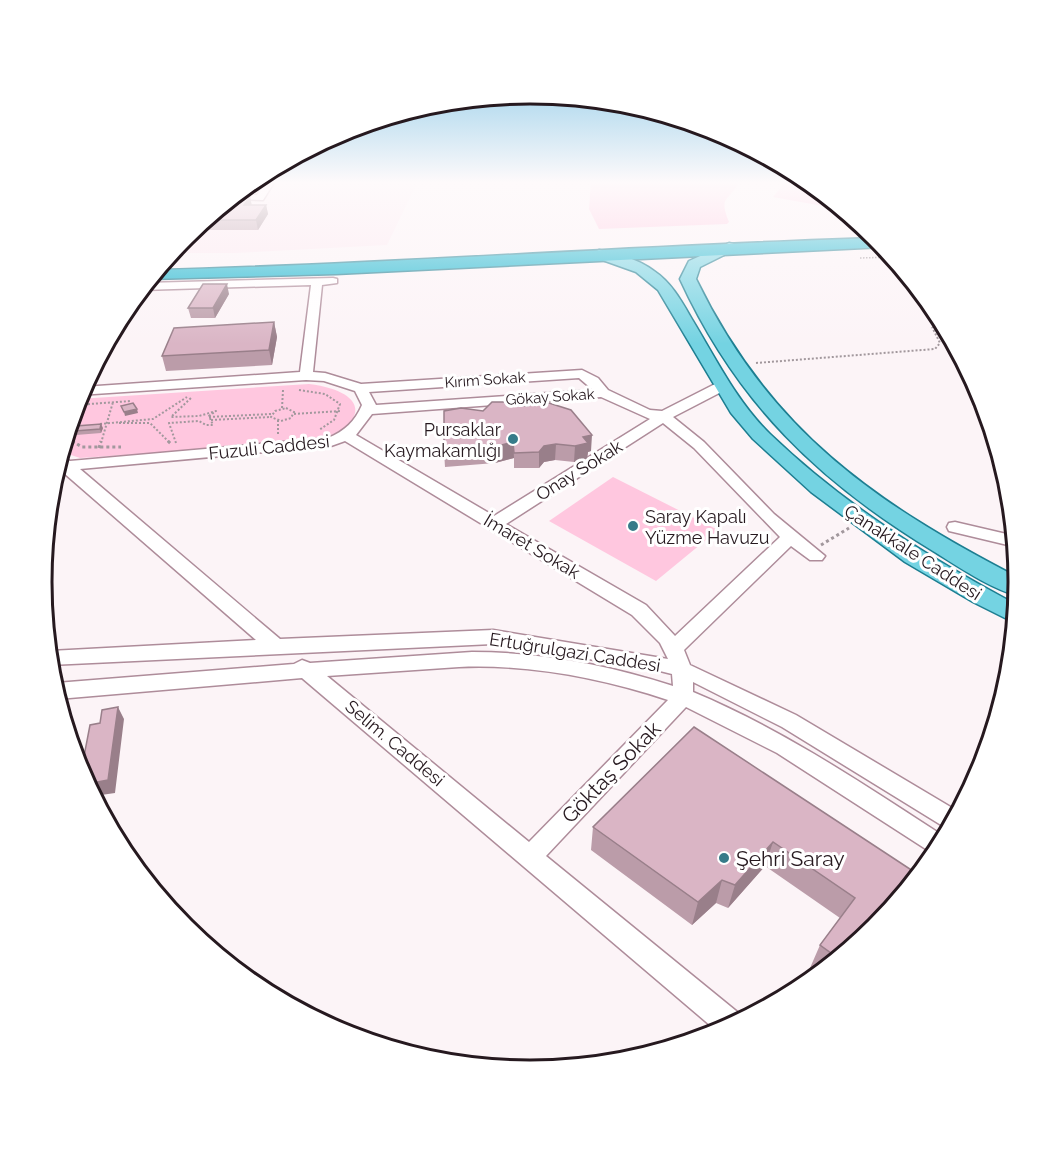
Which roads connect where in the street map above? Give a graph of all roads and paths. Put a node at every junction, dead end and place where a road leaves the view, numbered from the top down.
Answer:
1 (704, 235) edge
2 (867, 243) edge
3 (729, 247) junction
4 (599, 254) junction
5 (175, 262) edge
6 (670, 271) junction
7 (164, 275) edge
8 (333, 281) dead end
9 (317, 282) junction
10 (154, 287) edge
11 (932, 327) dead end
12 (751, 363) dead end
13 (306, 376) junction
14 (722, 386) junction
15 (360, 387) junction
16 (93, 390) edge
17 (285, 390) dead end
18 (293, 390) dead end
19 (603, 393) junction
20 (187, 397) junction
21 (176, 398) dead end
22 (134, 401) edge
23 (113, 402) junction
24 (87, 404) edge
25 (282, 408) junction
26 (367, 410) junction
27 (294, 414) junction
28 (271, 415) junction
29 (664, 416) junction
30 (209, 419) junction
31 (278, 420) junction
32 (119, 423) junction
33 (106, 424) junction
34 (97, 425) edge
35 (278, 436) dead end
36 (347, 436) junction
37 (176, 443) dead end
38 (171, 444) dead end
39 (99, 448) dead end
40 (68, 463) edge
41 (67, 466) edge
42 (861, 521) junction
43 (494, 524) junction
44 (955, 527) dead end
45 (789, 538) junction
46 (1006, 540) edge
47 (813, 554) joint
48 (1008, 583) edge
49 (1007, 610) edge
50 (274, 646) junction
51 (675, 647) junction
52 (59, 658) edge
53 (305, 669) junction
54 (683, 684) junction
55 (66, 691) edge
56 (946, 816) edge
57 (932, 841) edge
58 (530, 856) junction
59 (723, 1018) edge

1 - 5 highway
2 - 3 highway
3 - 4 highway
3 - 6 main road
4 - 6 main road, Çanakkale Caddesi
4 - 7 highway
6 - 14 main road, Çanakkale Caddesi
6 - 48 main road, Çanakkale Caddesi
8 - 9 street
9 - 10 street
9 - 13 street
11 - 12 path
13 - 15 street
13 - 16 street
14 - 29 street
14 - 42 main road, Çanakkale Caddesi
15 - 19 street, Kırım Sokak
15 - 26 street
17 - 25 path
18 - 27 path
19 - 26 street, Gökay Sokak
19 - 29 street, Gökay Sokak
20 - 21 path
20 - 30 path
20 - 32 path
22 - 23 path
23 - 24 path
23 - 33 path
25 - 27 path
25 - 28 path
26 - 36 street, Fuzuli Caddesi
27 - 31 path
28 - 30 path
28 - 31 path
29 - 43 street, Onay Sokak
29 - 45 street
30 - 37 path
31 - 35 path
32 - 33 path
32 - 38 path
33 - 34 path
33 - 39 path
36 - 40 street, Fuzuli Caddesi
36 - 43 street, İmaret Sokak
41 - 50 street, Selim. Caddesi
42 - 47 path
42 - 49 main road, Çanakkale Caddesi
43 - 51 street, İmaret Sokak
44 - 46 street
45 - 47 street
45 - 51 street
50 - 52 street, Ertuğrulgazi Caddesi
50 - 53 street, Selim. Caddesi
50 - 54 street, Ertuğrulgazi Caddesi
51 - 54 street, İmaret Sokak
53 - 54 street, Ertuğrulgazi Caddesi
53 - 55 street, Ertuğrulgazi Caddesi
53 - 58 street, Selim. Caddesi
54 - 56 street, Ertuğrulgazi Caddesi
54 - 57 street, Ertuğrulgazi Caddesi
54 - 58 street, Göktaş Sokak
58 - 59 street, Selim. Caddesi

